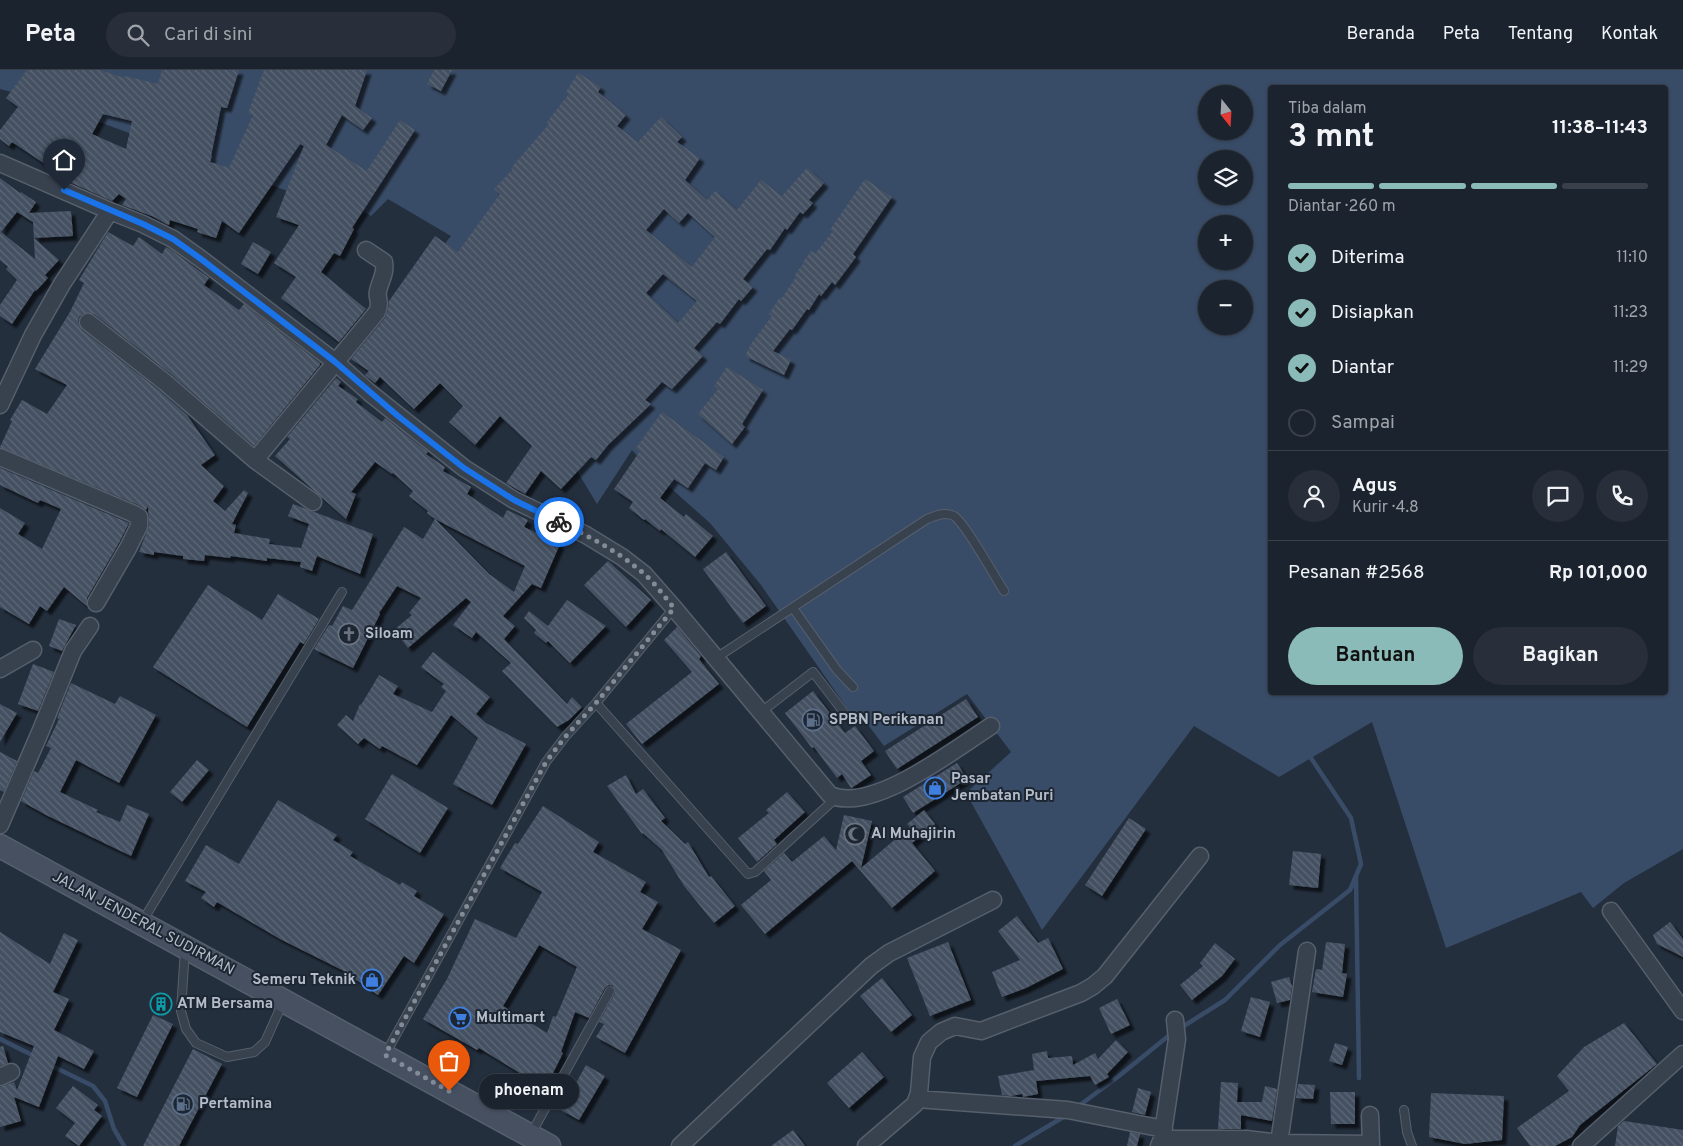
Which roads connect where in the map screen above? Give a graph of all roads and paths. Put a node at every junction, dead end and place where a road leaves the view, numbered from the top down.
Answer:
1 (0, 163) edge
2 (110, 211) junction
3 (366, 250) dead end
4 (88, 322) dead end
5 (334, 361) junction
6 (0, 405) edge
7 (0, 457) edge
8 (256, 460) junction
9 (313, 502) dead end
10 (1004, 591) dead end
11 (342, 592) dead end
12 (96, 603) dead end
13 (674, 608) junction
14 (793, 608) junction
15 (90, 626) dead end
16 (33, 650) dead end
17 (716, 658) junction
18 (0, 669) edge
19 (853, 687) dead end
20 (596, 703) junction
21 (761, 712) junction
22 (846, 715) dead end
23 (991, 726) dead end
24 (836, 798) junction
25 (0, 825) edge
26 (0, 846) edge
27 (1200, 856) dead end
28 (993, 900) dead end
29 (1610, 911) dead end
30 (141, 924) junction
31 (185, 946) junction
32 (1307, 952) dead end
33 (610, 991) dead end
34 (284, 1000) junction
35 (1683, 1011) edge
36 (1176, 1027) dead end
37 (1683, 1054) edge
38 (385, 1055) junction
39 (917, 1099) junction
40 (1404, 1110) dead end
41 (1370, 1115) dead end
42 (1162, 1138) edge
43 (540, 1141) edge
44 (1245, 1143) edge
45 (1279, 1143) junction
46 (1371, 1145) edge
47 (680, 1146) edge
48 (866, 1146) edge
49 (1412, 1146) edge
50 (1581, 1146) edge

1 - 2 street
2 - 5 street
2 - 6 street
3 - 5 street
4 - 8 street
5 - 8 street
5 - 13 street
7 - 12 street
8 - 9 street
10 - 14 lane
11 - 30 lane
13 - 17 street
13 - 20 lane
14 - 17 lane
14 - 19 lane
15 - 25 street
16 - 18 street
17 - 21 street
20 - 24 lane
20 - 38 lane
21 - 22 lane
21 - 24 street
23 - 24 street
26 - 30 main road, JALAN JENDERAL SUDIRMAN
27 - 39 street
28 - 47 street
29 - 35 street
30 - 31 main road, JALAN JENDERAL SUDIRMAN
31 - 34 main road, JALAN JENDERAL SUDIRMAN
31 - 34 lane
32 - 45 street
33 - 43 lane
34 - 38 main road, JALAN JENDERAL SUDIRMAN
36 - 42 street
37 - 50 street
38 - 43 main road, JALAN JENDERAL SUDIRMAN
39 - 42 street
39 - 48 street
40 - 49 lane
41 - 46 street
42 - 44 street
44 - 45 street
45 - 46 street

